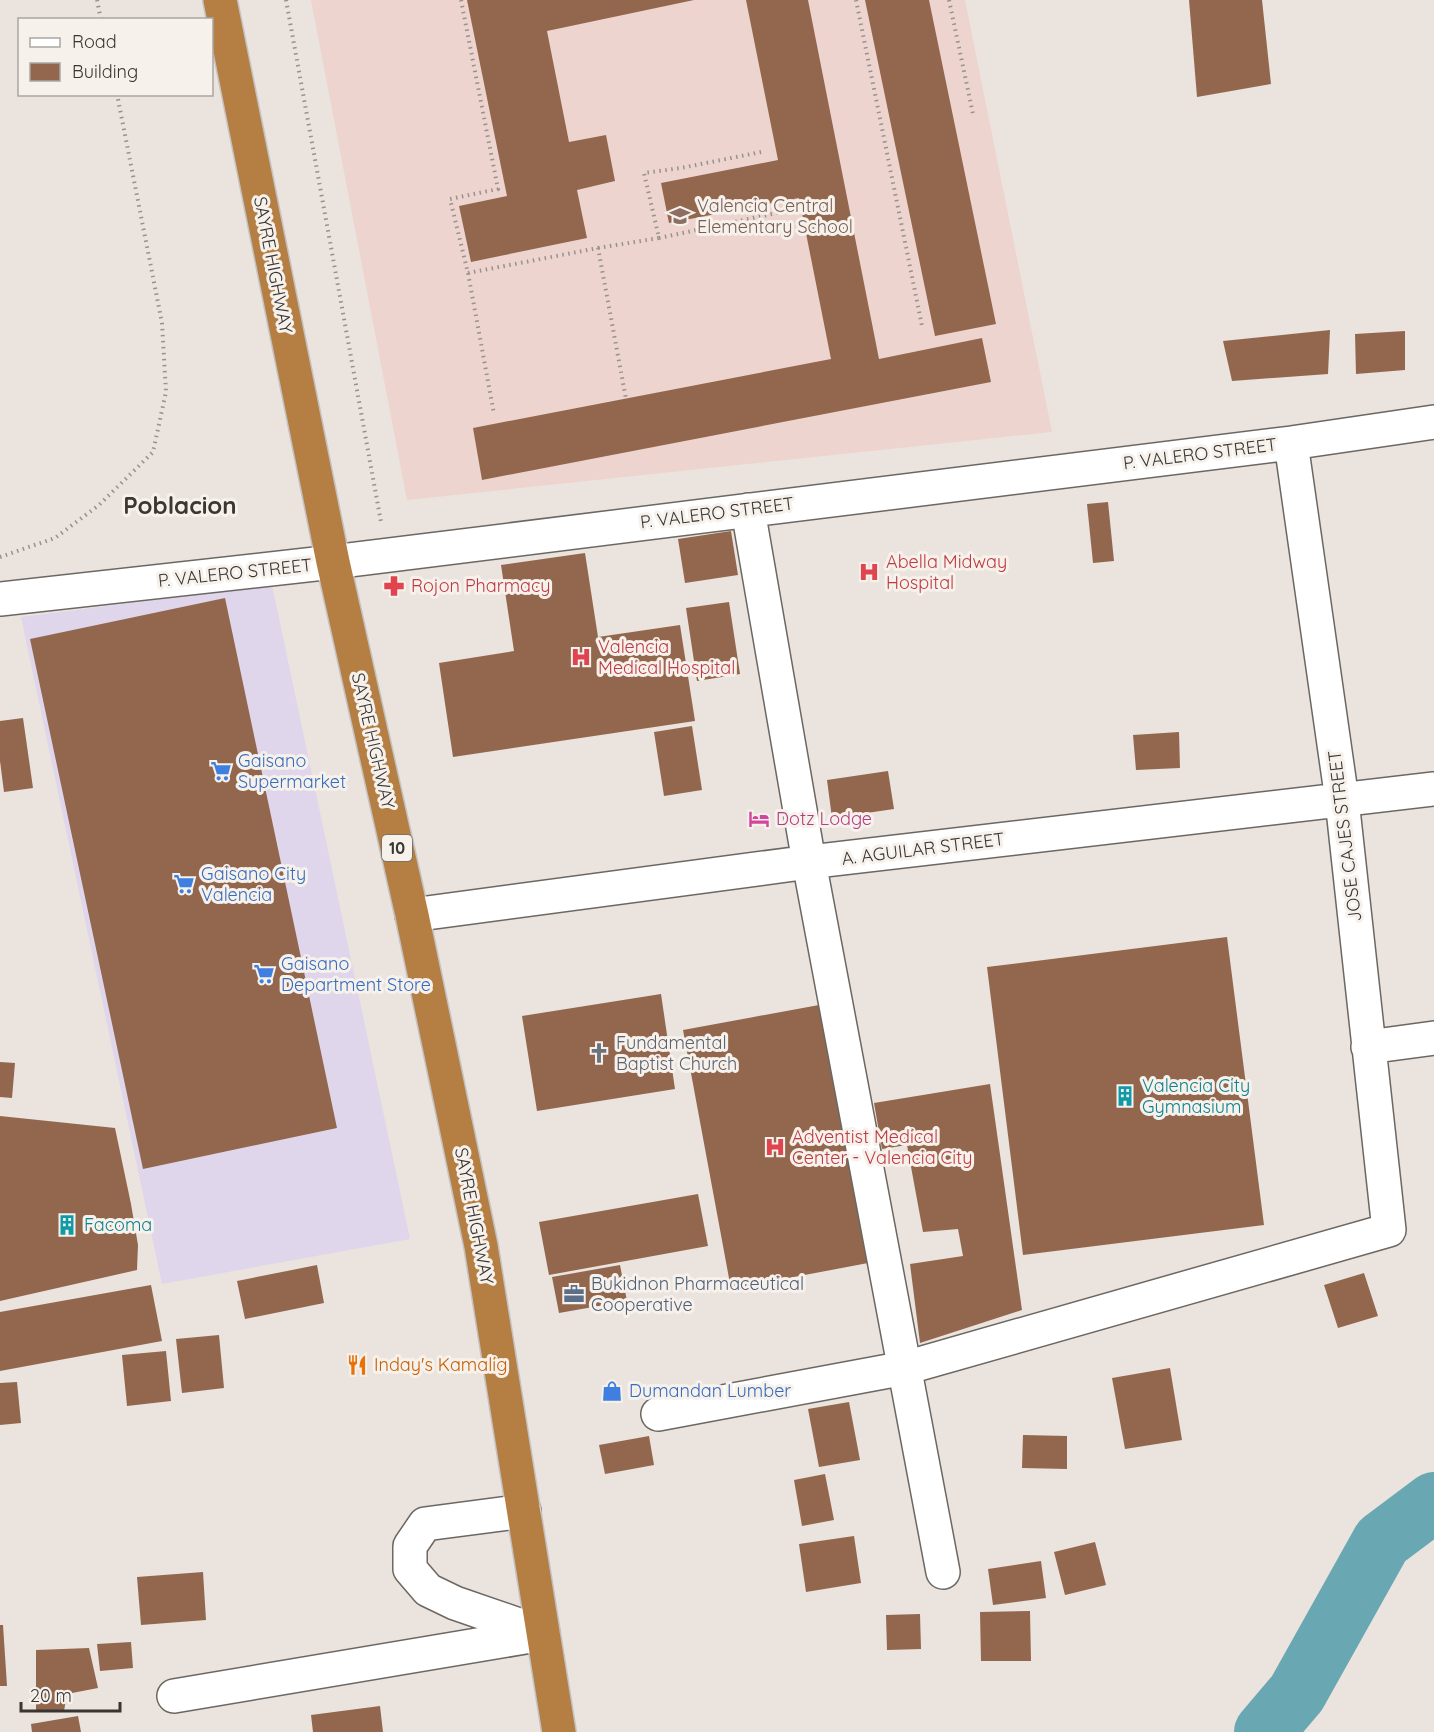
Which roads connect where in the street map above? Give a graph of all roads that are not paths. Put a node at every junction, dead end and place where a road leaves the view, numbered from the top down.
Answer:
1 (220, 0) edge
2 (1434, 422) edge
3 (1291, 443) junction
4 (748, 510) junction
5 (333, 562) junction
6 (0, 599) edge
7 (1434, 789) edge
8 (1342, 800) junction
9 (809, 862) junction
10 (412, 915) junction
11 (1434, 1038) edge
12 (1368, 1047) junction
13 (906, 1368) junction
14 (658, 1414) dead end
15 (524, 1511) junction
16 (943, 1572) dead end
17 (543, 1634) junction
18 (174, 1696) dead end
19 (556, 1716) edge

1 - 5 highway, SAYRE HIGHWAY / 10
2 - 3 street, P. VALERO STREET
3 - 4 street, P. VALERO STREET
3 - 8 street, JOSE CAJES STREET
4 - 5 street, P. VALERO STREET
4 - 9 street
5 - 6 street, P. VALERO STREET
5 - 10 highway, SAYRE HIGHWAY / 10
7 - 8 street, A. AGUILAR STREET
8 - 9 street, A. AGUILAR STREET
8 - 12 street, JOSE CAJES STREET
9 - 10 street, A. AGUILAR STREET
9 - 13 street
10 - 15 highway, SAYRE HIGHWAY / 10
11 - 12 street
12 - 13 street, JOSE CAJES STREET
13 - 14 street
13 - 16 street
15 - 17 highway, SAYRE HIGHWAY / 10
15 - 17 street
17 - 18 street
17 - 19 highway, SAYRE HIGHWAY / 10

